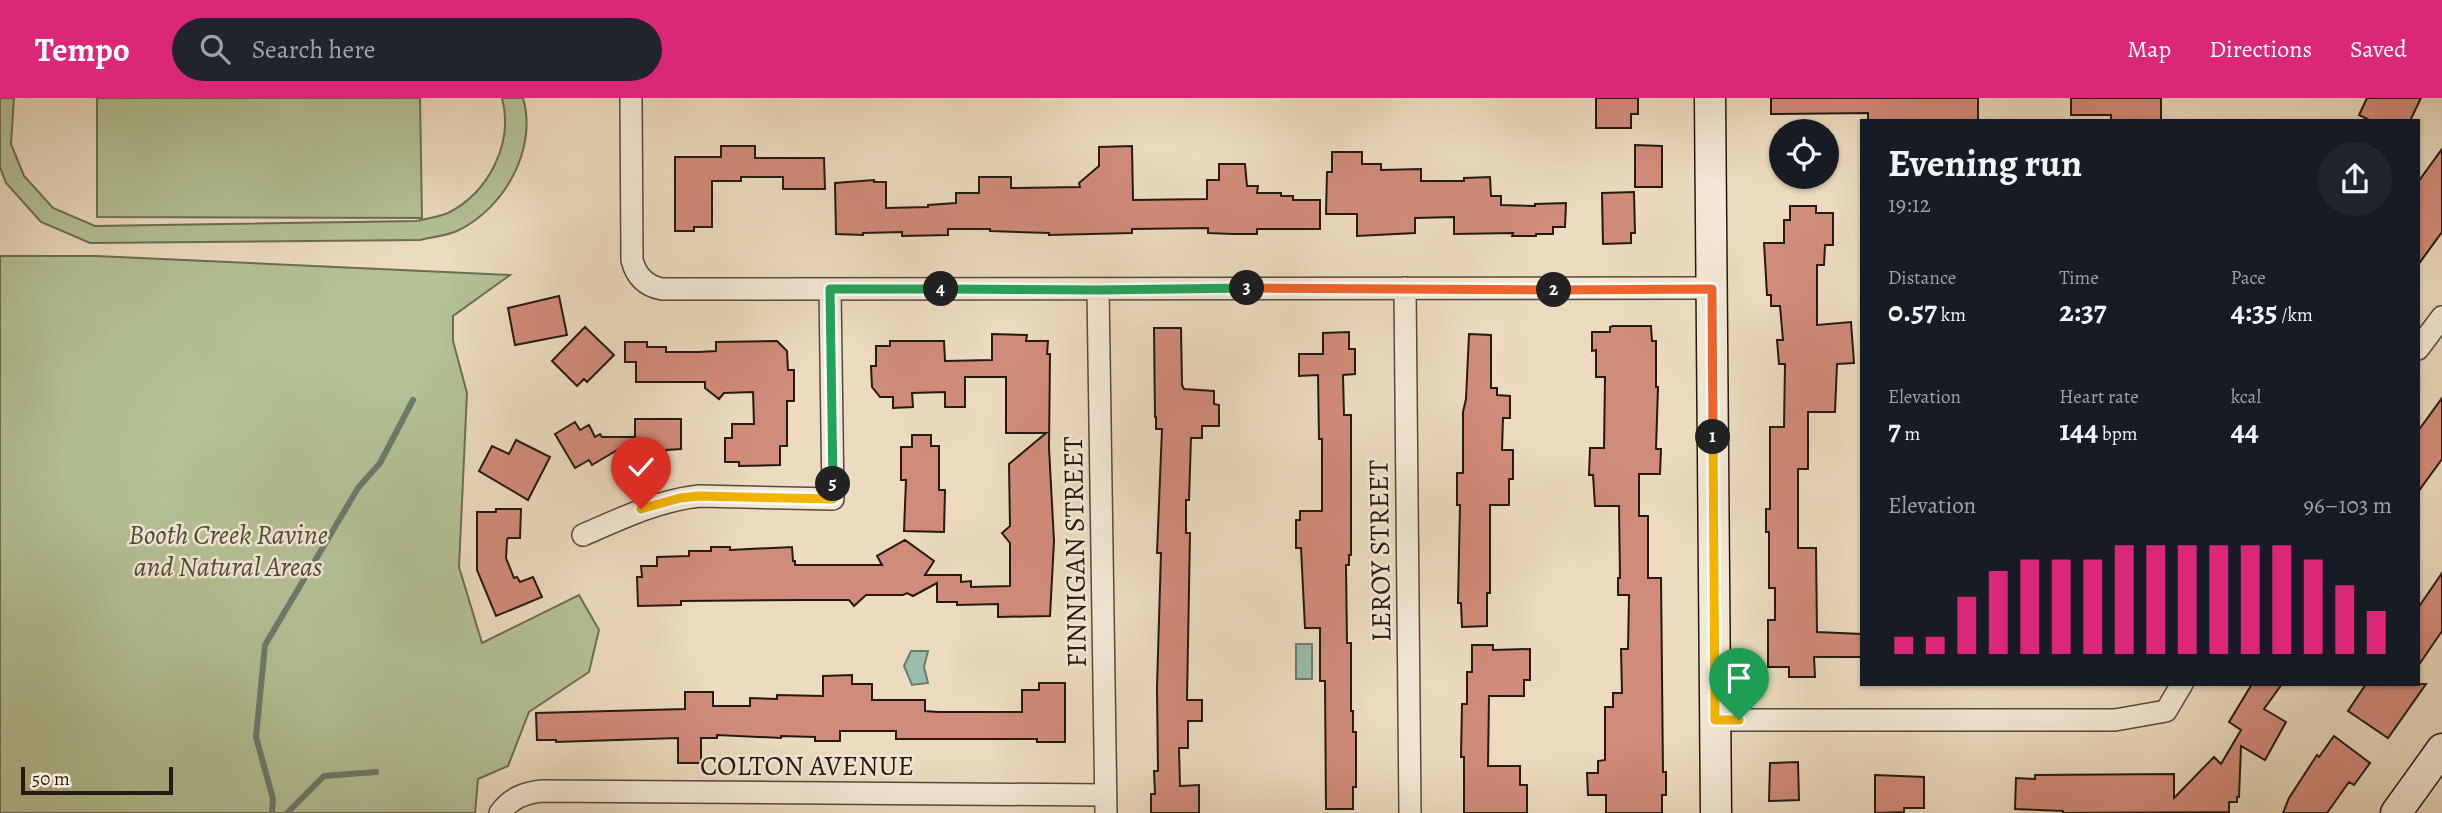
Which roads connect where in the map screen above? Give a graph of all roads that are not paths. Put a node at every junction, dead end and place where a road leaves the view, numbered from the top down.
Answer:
1 (631, 98) edge
2 (1710, 98) edge
3 (1405, 288) junction
4 (830, 289) junction
5 (1712, 289) junction
6 (1098, 290) junction
7 (2442, 317) edge
8 (2420, 346) edge
9 (583, 536) dead end
10 (2181, 686) edge
11 (1715, 720) junction
12 (2442, 749) edge
13 (1106, 804) edge
14 (505, 807) edge
15 (1409, 813) edge
16 (1716, 813) edge
17 (2396, 813) edge

1 - 4 street
2 - 5 street
3 - 5 street
3 - 6 street
3 - 15 street, LEROY STREET
4 - 6 street
4 - 9 street
5 - 11 street
6 - 13 street, FINNIGAN STREET
7 - 8 street
10 - 11 street
11 - 16 street
12 - 17 street
13 - 14 street, COLTON AVENUE

